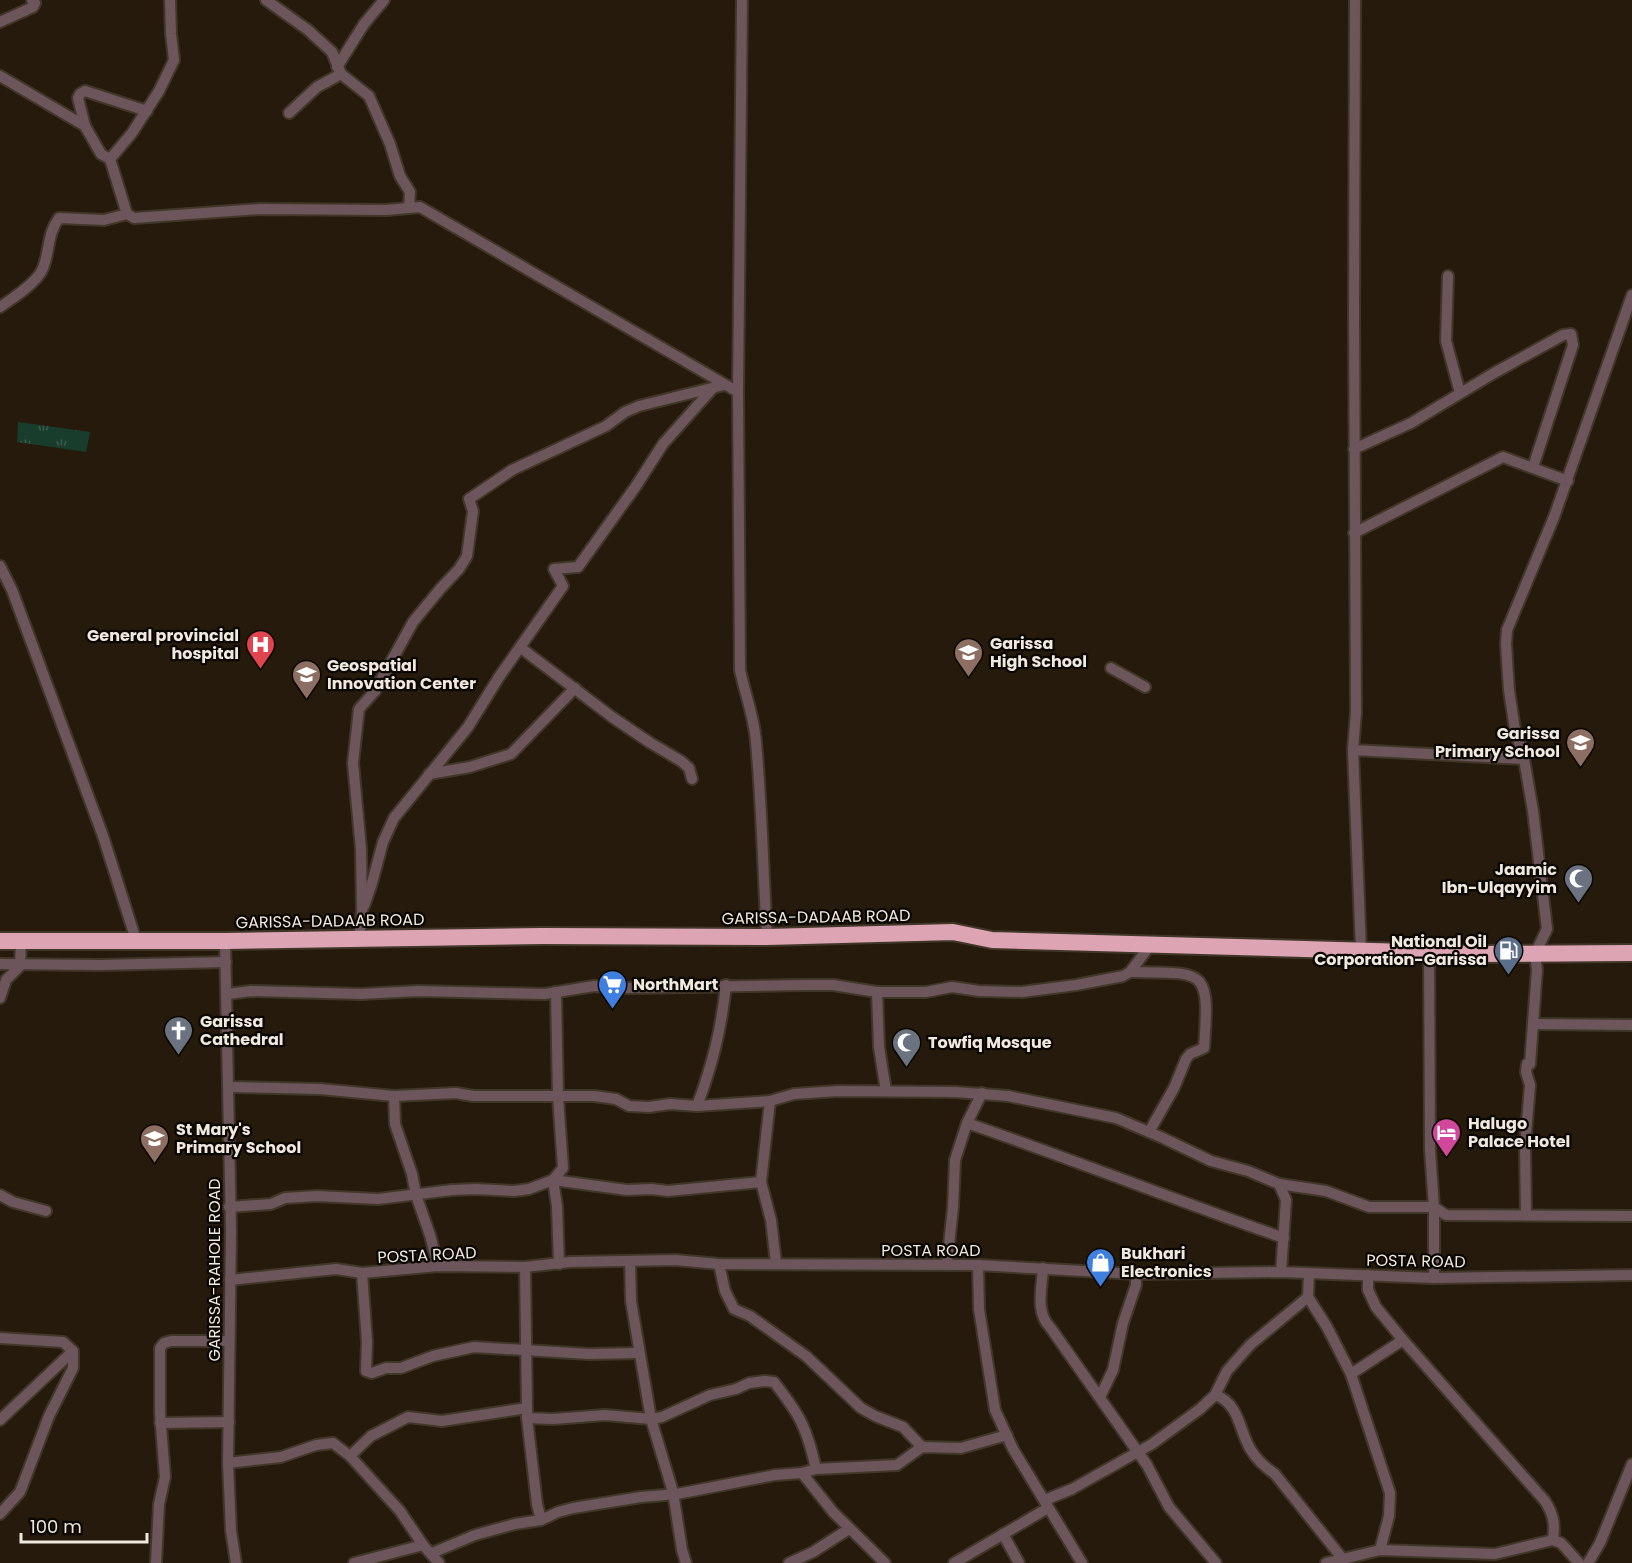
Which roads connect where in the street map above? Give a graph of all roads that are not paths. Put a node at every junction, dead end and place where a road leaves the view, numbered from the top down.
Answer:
1 (32, 0) edge
2 (170, 0) edge
3 (266, 0) edge
4 (384, 0) edge
5 (742, 0) edge
6 (1355, 0) edge
7 (0, 22) edge
8 (339, 71) junction
9 (0, 76) edge
10 (147, 111) junction
11 (289, 113) dead end
12 (85, 126) junction
13 (110, 159) junction
14 (409, 207) junction
15 (127, 214) junction
16 (1448, 276) dead end
17 (1632, 295) edge
18 (0, 307) edge
19 (724, 385) junction
20 (712, 389) junction
21 (738, 392) junction
22 (1460, 393) junction
23 (1354, 448) junction
24 (1533, 466) junction
25 (1568, 480) junction
26 (1354, 533) junction
27 (0, 566) edge
28 (521, 648) junction
29 (1111, 668) dead end
30 (1145, 687) dead end
31 (575, 688) junction
32 (1353, 750) junction
33 (1524, 759) junction
34 (429, 774) junction
35 (692, 779) dead end
36 (362, 912) junction
37 (767, 937) junction
38 (359, 939) junction
39 (136, 940) junction
40 (0, 941) edge
41 (21, 941) junction
42 (225, 941) junction
43 (1152, 943) junction
44 (1361, 951) junction
45 (1429, 951) junction
46 (1632, 953) edge
47 (1535, 954) junction
48 (226, 962) junction
49 (0, 964) edge
50 (20, 966) junction
51 (1130, 972) junction
52 (3, 980) edge
53 (726, 985) junction
54 (556, 992) junction
55 (877, 992) junction
56 (228, 994) junction
57 (0, 998) edge
58 (1533, 1024) junction
59 (1632, 1025) edge
60 (228, 1087) junction
61 (886, 1091) junction
62 (982, 1094) junction
63 (394, 1096) junction
64 (558, 1097) junction
65 (770, 1101) junction
66 (698, 1106) junction
67 (968, 1123) junction
68 (1149, 1132) junction
69 (554, 1180) junction
70 (761, 1182) junction
71 (1280, 1184) junction
72 (0, 1195) edge
73 (416, 1195) junction
74 (229, 1207) junction
75 (1434, 1207) junction
76 (46, 1211) dead end
77 (1526, 1215) junction
78 (1632, 1216) edge
79 (1284, 1238) junction
80 (630, 1261) junction
81 (776, 1263) junction
82 (559, 1264) junction
83 (719, 1264) junction
84 (947, 1264) junction
85 (978, 1265) junction
86 (438, 1266) junction
87 (525, 1267) junction
88 (1043, 1268) junction
89 (1281, 1272) junction
90 (362, 1273) junction
91 (1136, 1274) junction
92 (1309, 1274) junction
93 (1368, 1275) junction
94 (1632, 1275) edge
95 (1434, 1278) junction
96 (230, 1280) junction
97 (1308, 1297) junction
98 (0, 1338) edge
99 (1403, 1340) junction
100 (229, 1341) junction
101 (73, 1351) junction
102 (527, 1352) junction
103 (639, 1353) junction
104 (1351, 1374) junction
105 (1215, 1395) junction
106 (1100, 1397) junction
107 (527, 1413) junction
108 (651, 1419) junction
109 (0, 1420) edge
110 (229, 1422) junction
111 (160, 1423) junction
112 (1007, 1435) junction
113 (922, 1447) junction
114 (1138, 1452) junction
115 (350, 1456) junction
116 (228, 1463) junction
117 (1632, 1464) edge
118 (816, 1469) junction
119 (802, 1473) junction
120 (673, 1492) junction
121 (1046, 1504) junction
122 (0, 1514) edge
123 (541, 1520) junction
124 (849, 1529) junction
125 (1003, 1534) junction
126 (1553, 1540) junction
127 (427, 1549) junction
128 (1380, 1550) junction
129 (1415, 1551) junction
130 (1342, 1558) junction
131 (1575, 1561) edge
132 (156, 1563) edge
133 (236, 1563) edge
134 (354, 1563) edge
135 (440, 1563) edge
136 (686, 1563) edge
137 (789, 1563) edge
138 (885, 1563) edge
139 (954, 1563) edge
140 (1019, 1563) edge
141 (1082, 1563) edge
142 (1216, 1563) edge
143 (1326, 1563) edge
144 (1421, 1563) edge
145 (1588, 1563) edge

1 - 7 street
2 - 10 street
3 - 8 street
4 - 8 street
5 - 21 street
6 - 23 street
8 - 11 street
8 - 14 street
9 - 12 street
10 - 12 street
10 - 13 street
12 - 13 street
13 - 15 street
14 - 15 street
14 - 19 street
15 - 18 street
16 - 22 street
17 - 25 street
19 - 20 street
19 - 21 street
20 - 28 street
20 - 36 street
21 - 37 street
22 - 23 street
22 - 24 street
23 - 26 street
24 - 25 street
24 - 26 street
25 - 33 street
26 - 32 street
27 - 39 street
28 - 31 street
28 - 34 street
29 - 30 street
31 - 34 street
31 - 35 street
32 - 33 street
32 - 44 street
33 - 47 street
34 - 36 street
36 - 38 street
37 - 38 highway, GARISSA-DADAAB ROAD
37 - 43 highway, GARISSA-DADAAB ROAD
38 - 42 highway, GARISSA-DADAAB ROAD
39 - 41 highway, GARISSA-DADAAB ROAD
39 - 42 highway, GARISSA-DADAAB ROAD
40 - 41 highway, GARISSA-DADAAB ROAD
41 - 50 street
42 - 48 street, GARISSA-RAHOLE ROAD
43 - 44 highway, GARISSA-DADAAB ROAD
43 - 51 street
44 - 45 highway, GARISSA-DADAAB ROAD
45 - 47 highway, GARISSA-DADAAB ROAD
45 - 75 street
46 - 47 highway, GARISSA-DADAAB ROAD
47 - 58 street
48 - 50 street
48 - 56 street, GARISSA-RAHOLE ROAD
49 - 50 street
50 - 52 street
51 - 55 street
51 - 68 street
52 - 57 street
53 - 54 street
53 - 55 street
53 - 66 street
54 - 56 street
54 - 64 street
55 - 61 street
56 - 60 street, GARISSA-RAHOLE ROAD
58 - 59 street
58 - 77 street
60 - 63 street
60 - 74 street, GARISSA-RAHOLE ROAD
61 - 62 street
61 - 65 street
62 - 67 street
62 - 68 street
63 - 64 street
63 - 73 street
64 - 66 street
64 - 69 street
65 - 66 street
65 - 70 street
67 - 79 street
67 - 84 street
68 - 71 street
69 - 70 street
69 - 73 street
69 - 82 street
70 - 81 street
71 - 75 street
71 - 79 street
72 - 76 street
73 - 74 street
73 - 86 street
74 - 96 street, GARISSA-RAHOLE ROAD
75 - 77 street
75 - 95 street
77 - 78 street
79 - 89 street
80 - 82 street, POSTA ROAD
80 - 83 street, POSTA ROAD
80 - 103 street
81 - 83 street, POSTA ROAD
81 - 84 street, POSTA ROAD
82 - 87 street, POSTA ROAD
83 - 113 street
84 - 85 street, POSTA ROAD
85 - 88 street, POSTA ROAD
85 - 112 street
86 - 87 street, POSTA ROAD
86 - 90 street, POSTA ROAD
87 - 102 street
88 - 91 street, POSTA ROAD
88 - 106 street
89 - 91 street, POSTA ROAD
89 - 92 street, POSTA ROAD
90 - 96 street, POSTA ROAD
90 - 102 street
91 - 106 street
92 - 93 street, POSTA ROAD
92 - 97 street
93 - 95 street, POSTA ROAD
93 - 99 street
94 - 95 street, POSTA ROAD
96 - 100 street, GARISSA-RAHOLE ROAD
97 - 104 street
97 - 105 street
98 - 101 street
99 - 104 street
99 - 126 street
100 - 110 street, GARISSA-RAHOLE ROAD
100 - 111 street
101 - 109 street
101 - 122 street
102 - 103 street
102 - 107 street
103 - 108 street
104 - 128 street
105 - 114 street
105 - 130 street
106 - 114 street
107 - 108 street
107 - 115 street
107 - 123 street
108 - 118 street
108 - 120 street
110 - 111 street
110 - 116 street, GARISSA-RAHOLE ROAD
111 - 132 street
112 - 113 street
112 - 121 street
113 - 118 street
114 - 121 street
114 - 142 street
115 - 116 street
115 - 127 street
116 - 133 street, GARISSA-RAHOLE ROAD
117 - 145 street
118 - 119 street
119 - 120 street
119 - 124 street
120 - 123 street
120 - 136 street
121 - 125 street
121 - 141 street
123 - 127 street
124 - 137 street
124 - 138 street
125 - 139 street
125 - 140 street
126 - 129 street
126 - 131 street
127 - 134 street
127 - 135 street
128 - 129 street
128 - 130 street
129 - 144 street
130 - 143 street

